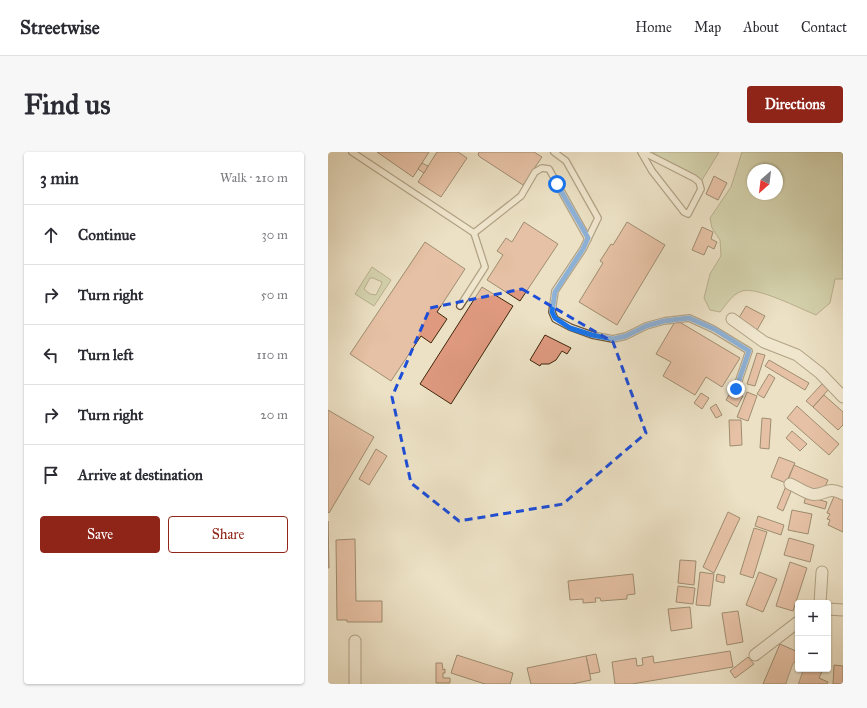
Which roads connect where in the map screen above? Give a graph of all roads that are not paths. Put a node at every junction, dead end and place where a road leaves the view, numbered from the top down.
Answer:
1 (352, 152) edge
2 (554, 152) edge
3 (642, 152) edge
4 (474, 234) junction
5 (588, 238) junction
6 (460, 306) dead end
7 (732, 319) dead end
8 (736, 389) dead end
9 (843, 397) edge
10 (790, 484) dead end
11 (843, 494) edge
12 (822, 572) dead end
13 (820, 600) edge
14 (831, 609) edge
15 (843, 610) edge
16 (795, 624) edge
17 (355, 642) dead end
18 (755, 655) dead end
19 (796, 672) edge
20 (355, 684) edge
21 (792, 684) edge

1 - 4 lane
2 - 5 lane
3 - 3 lane
4 - 5 lane
4 - 6 lane
5 - 8 lane
7 - 9 street
10 - 11 street
12 - 13 street
14 - 15 street
16 - 18 street
17 - 20 street
19 - 21 street

